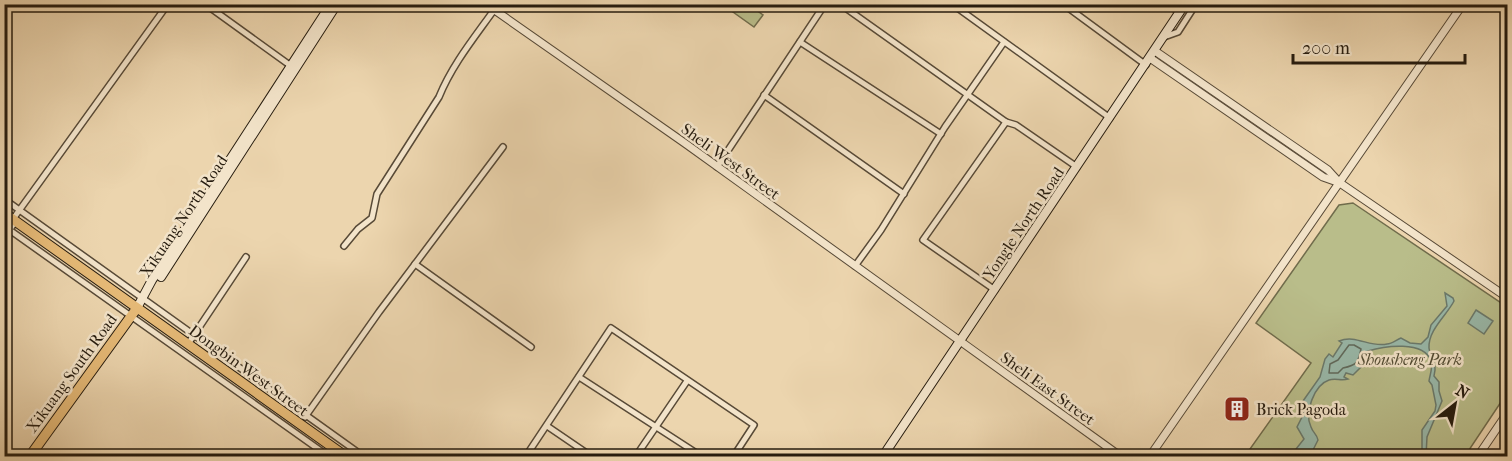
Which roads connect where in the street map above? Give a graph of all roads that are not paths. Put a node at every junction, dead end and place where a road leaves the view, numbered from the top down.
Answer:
1 (168, 4) edge
2 (205, 4) edge
3 (331, 4) edge
4 (337, 4) edge
5 (486, 4) edge
6 (825, 4) edge
7 (840, 4) edge
8 (952, 4) edge
9 (1063, 4) edge
10 (1168, 4) edge
11 (1185, 4) edge
12 (1196, 4) edge
13 (1463, 4) edge
14 (494, 8) edge
15 (1180, 13) junction
16 (1164, 37) junction
17 (800, 42) junction
18 (1004, 42) junction
19 (1150, 58) junction
20 (291, 66) junction
21 (968, 94) junction
22 (764, 95) junction
23 (1110, 118) junction
24 (1006, 122) junction
25 (941, 134) junction
26 (503, 147) dead end
27 (717, 167) junction
28 (1077, 167) junction
29 (1340, 183) junction
30 (904, 194) junction
31 (4, 200) edge
32 (19, 210) junction
33 (11, 218) edge
34 (7, 228) edge
35 (4, 237) edge
36 (344, 246) dead end
37 (246, 257) dead end
38 (415, 264) junction
39 (855, 266) junction
40 (995, 290) junction
41 (1508, 297) edge
42 (143, 299) junction
43 (134, 312) junction
44 (194, 336) junction
45 (960, 341) junction
46 (188, 344) junction
47 (531, 347) dead end
48 (579, 377) junction
49 (687, 381) junction
50 (1508, 412) edge
51 (306, 416) junction
52 (300, 424) junction
53 (547, 426) junction
54 (656, 427) junction
55 (30, 456) edge
56 (328, 456) edge
57 (345, 456) edge
58 (363, 456) edge
59 (526, 456) edge
60 (591, 456) edge
61 (636, 456) edge
62 (701, 456) edge
63 (745, 456) edge
64 (883, 456) edge
65 (1120, 456) edge
66 (1150, 456) edge
67 (1478, 456) edge

1 - 32 street
2 - 20 street
3 - 20 main road, Xikuang North Road
4 - 42 main road, Xikuang North Road
5 - 14 street, Sheli West Street
6 - 17 street
7 - 21 street
8 - 18 street
9 - 19 street
10 - 15 street
11 - 15 main road, Yongle North Road
12 - 16 street
13 - 29 street
14 - 27 street, Sheli West Street
14 - 36 street
15 - 16 main road, Yongle North Road
16 - 19 main road, Yongle North Road
17 - 22 street
17 - 25 street
18 - 21 street
18 - 23 street
19 - 23 main road, Yongle North Road
19 - 29 street
20 - 42 main road, Xikuang North Road
21 - 24 street
21 - 25 street
22 - 27 street
22 - 30 street
23 - 28 main road, Yongle North Road
24 - 28 street
24 - 40 street
25 - 30 street
26 - 38 street
27 - 39 street, Sheli West Street
28 - 40 main road, Yongle North Road
29 - 41 street
29 - 66 street
30 - 39 street
31 - 32 street
32 - 33 street
32 - 42 street
33 - 34 street
33 - 43 main road, Dongbin West Street
34 - 35 street
34 - 43 street
37 - 44 street
38 - 47 street
38 - 51 street
39 - 45 street, Sheli West Street
40 - 45 main road, Yongle North Road
42 - 43 main road
42 - 44 street
43 - 46 main road, Dongbin West Street
43 - 55 main road, Xikuang South Road
43 - 56 street
44 - 46 street
44 - 51 street
45 - 64 main road, Yongle North Road
45 - 65 street, Sheli East Street
46 - 52 main road, Dongbin West Street
48 - 49 street
48 - 53 street
48 - 54 street
49 - 54 street
49 - 63 street
50 - 67 street
51 - 52 street
51 - 58 street
52 - 57 main road, Dongbin West Street
53 - 59 street
53 - 60 street
54 - 61 street
54 - 62 street

